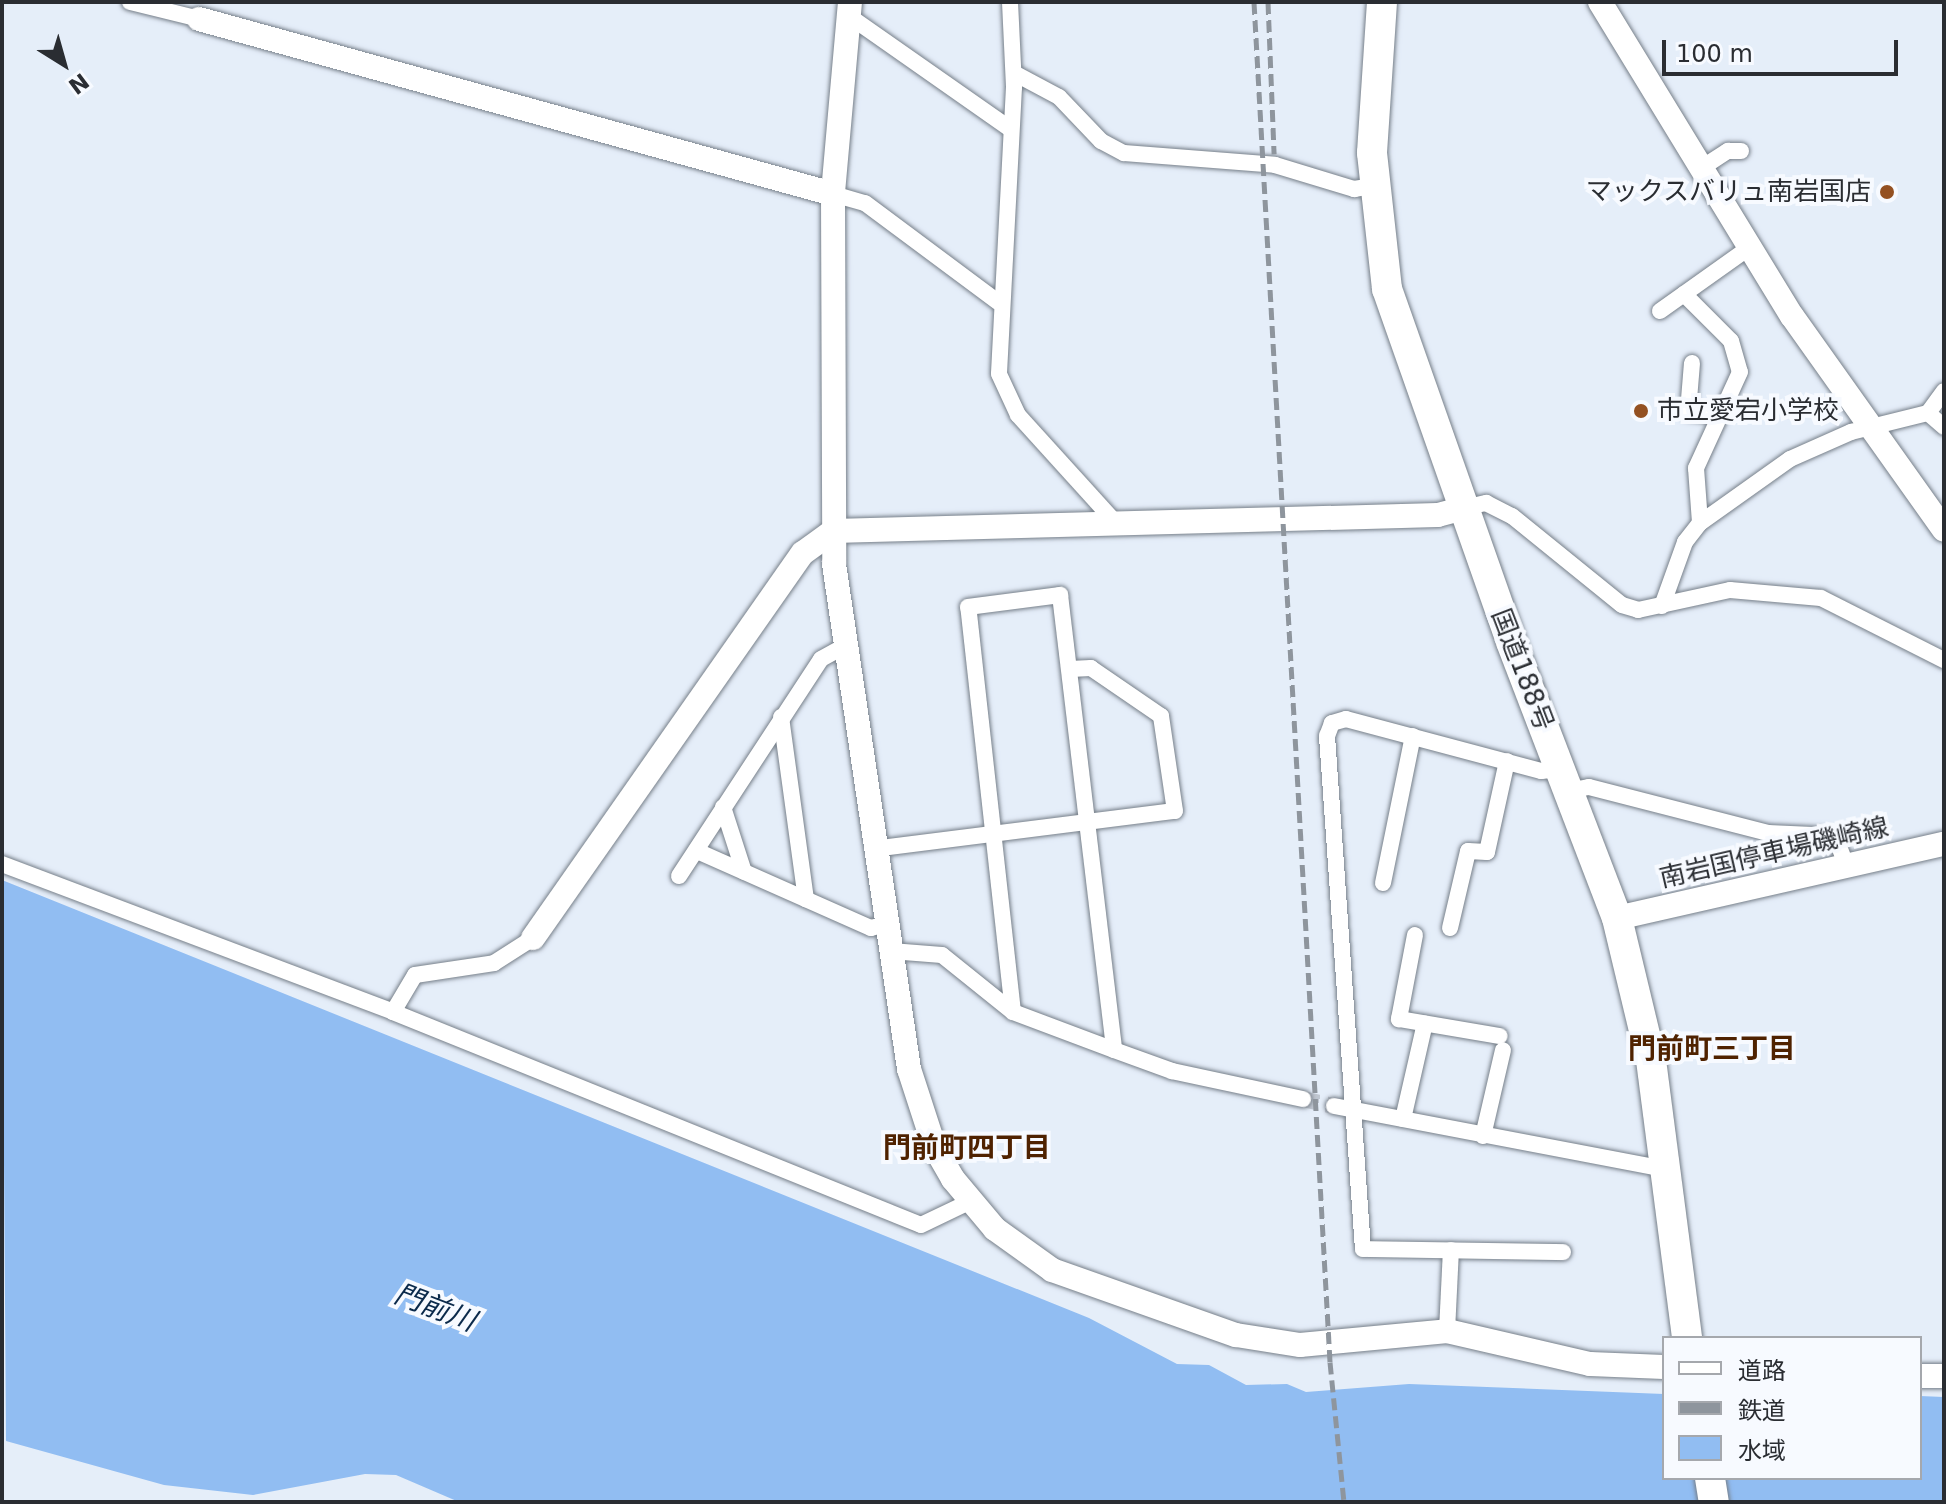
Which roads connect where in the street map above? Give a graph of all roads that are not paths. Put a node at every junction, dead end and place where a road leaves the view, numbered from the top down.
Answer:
1 (130, 2) edge
2 (1010, 2) edge
3 (1382, 2) edge
4 (1600, 2) edge
5 (849, 9) edge
6 (199, 19) joint
7 (1014, 73) junction
8 (1009, 128) junction
9 (1741, 151) dead end
10 (1703, 167) junction
11 (1372, 186) junction
12 (833, 194) junction
13 (1750, 247) junction
14 (1684, 294) junction
15 (998, 302) junction
16 (1660, 311) dead end
17 (1692, 363) dead end
18 (1944, 391) edge
19 (1928, 413) junction
20 (1719, 416) junction
21 (1944, 427) edge
22 (1869, 429) junction
23 (1464, 508) junction
24 (1116, 523) junction
25 (1700, 523) junction
26 (1944, 530) edge
27 (833, 531) junction
28 (1662, 606) junction
29 (844, 646) junction
30 (1944, 660) edge
31 (1070, 669) junction
32 (781, 717) junction
33 (1413, 736) junction
34 (1507, 761) junction
35 (1564, 780) junction
36 (723, 807) junction
37 (1087, 821) junction
38 (991, 832) junction
39 (1944, 844) edge
40 (873, 849) junction
41 (697, 851) junction
42 (1845, 862) junction
43 (2, 864) edge
44 (744, 872) junction
45 (679, 876) dead end
46 (1383, 883) dead end
47 (806, 899) junction
48 (1617, 918) junction
49 (886, 924) junction
50 (1450, 928) dead end
51 (1415, 935) dead end
52 (533, 938) joint
53 (891, 951) junction
54 (393, 1012) junction
55 (1013, 1012) junction
56 (1425, 1023) junction
57 (1114, 1050) junction
58 (1303, 1099) tunnel mouth
59 (1334, 1106) tunnel mouth
60 (1354, 1110) junction
61 (1403, 1119) junction
62 (1483, 1136) junction
63 (1664, 1169) junction
64 (969, 1202) junction
65 (1451, 1250) junction
66 (1563, 1252) dead end
67 (1447, 1331) junction
68 (1687, 1336) edge
69 (1662, 1367) edge
70 (1922, 1376) edge
71 (1944, 1376) edge
72 (1710, 1480) edge
73 (1714, 1502) edge

1 - 6 street
2 - 7 street
3 - 11 highway, 国道188号
4 - 10 street
5 - 8 street
5 - 12 street
6 - 12 street
7 - 8 street
7 - 11 street
8 - 15 street
9 - 10 street
10 - 13 street
11 - 23 highway, 国道188号
12 - 15 street
12 - 27 street
13 - 14 street
13 - 22 street
14 - 16 street
14 - 20 street
15 - 24 street
17 - 20 street
18 - 19 street
19 - 21 street
19 - 22 street
20 - 25 street
22 - 25 street
22 - 26 street
23 - 24 street
23 - 28 street
23 - 35 highway, 国道188号
24 - 27 street
25 - 28 street
27 - 29 street
27 - 52 street
28 - 30 street
29 - 32 street
29 - 40 street
31 - 37 street
31 - 37 street
31 - 38 street
32 - 36 street
32 - 47 street
33 - 34 street
33 - 46 street
33 - 60 street
34 - 35 street
34 - 50 street
35 - 42 street
35 - 48 highway, 国道188号
36 - 41 street
36 - 44 street
37 - 38 street
37 - 57 street
38 - 40 street
38 - 55 street
39 - 42 street, 南岩国停車場磯崎線
40 - 49 street
41 - 44 street
41 - 45 street
42 - 48 street, 南岩国停車場磯崎線
43 - 54 street
44 - 47 street
47 - 49 street
48 - 63 highway, 国道188号
49 - 53 street
51 - 56 street
52 - 54 street
53 - 55 street
53 - 64 street
54 - 64 street
55 - 57 street
56 - 61 street
56 - 62 street
57 - 58 street
59 - 60 street
60 - 61 street
60 - 65 street
61 - 62 street
62 - 63 street
63 - 68 highway, 国道188号
64 - 67 street
65 - 66 street
65 - 67 street
67 - 69 street
70 - 71 street
72 - 73 highway

